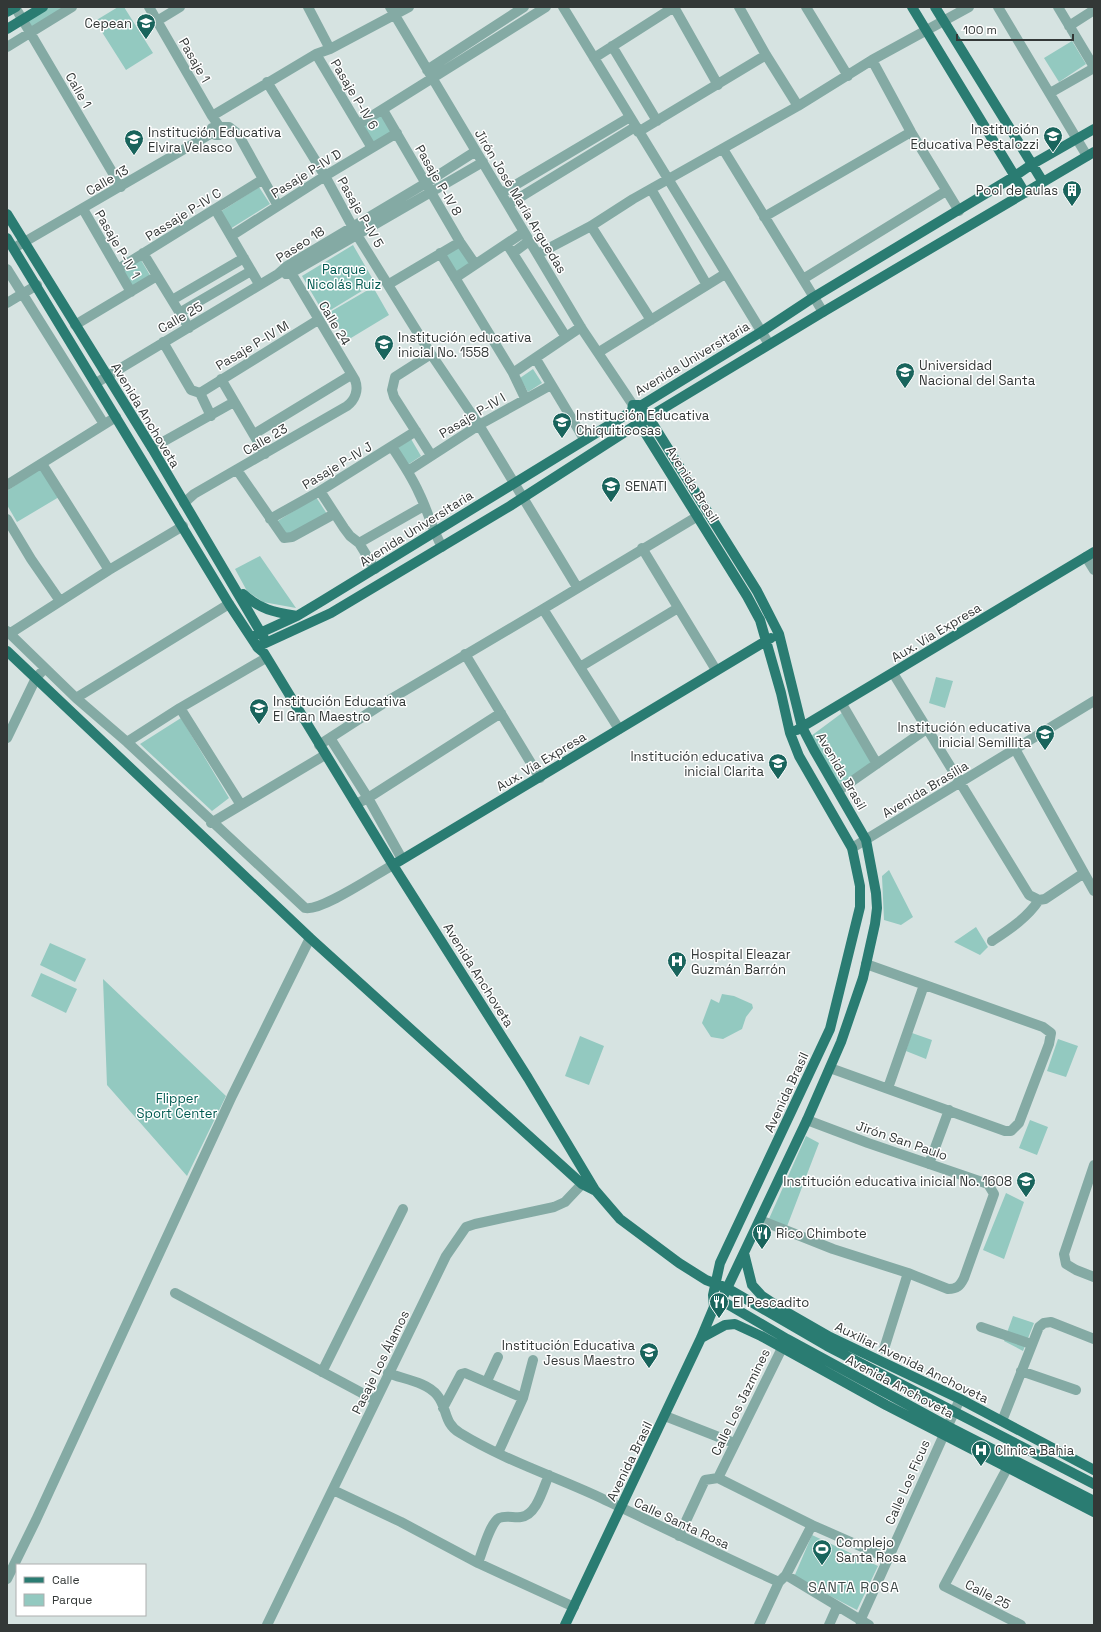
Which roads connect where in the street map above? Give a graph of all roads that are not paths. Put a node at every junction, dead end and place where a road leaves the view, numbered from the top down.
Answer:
1 (15, 7) edge
2 (43, 7) edge
3 (72, 7) edge
4 (149, 7) edge
5 (180, 7) edge
6 (308, 7) edge
7 (409, 7) edge
8 (524, 7) edge
9 (546, 7) edge
10 (563, 7) edge
11 (674, 7) edge
12 (739, 7) edge
13 (806, 7) edge
14 (912, 7) edge
15 (935, 7) edge
16 (969, 7) edge
17 (998, 7) edge
18 (1058, 7) edge
19 (1094, 10) edge
20 (392, 11) edge
21 (7, 12) edge
22 (23, 19) junction
23 (157, 21) junction
24 (944, 21) junction
25 (1069, 26) junction
26 (7, 29) edge
27 (926, 31) junction
28 (30, 33) junction
29 (612, 46) junction
30 (7, 47) edge
31 (330, 49) junction
32 (316, 54) junction
33 (766, 55) junction
34 (594, 58) junction
35 (872, 60) junction
36 (1094, 68) edge
37 (426, 70) junction
38 (848, 76) junction
39 (432, 80) junction
40 (267, 82) junction
41 (718, 85) junction
42 (1050, 94) junction
43 (798, 106) junction
44 (383, 110) junction
45 (212, 116) junction
46 (630, 116) junction
47 (657, 120) junction
48 (359, 124) junction
49 (217, 129) junction
50 (637, 129) junction
51 (1094, 129) edge
52 (911, 132) junction
53 (397, 133) junction
54 (1077, 139) junction
55 (372, 148) junction
56 (723, 149) junction
57 (476, 151) junction
58 (1090, 154) edge
59 (483, 162) junction
60 (1031, 165) junction
61 (325, 176) junction
62 (1015, 176) junction
63 (262, 180) junction
64 (669, 180) junction
65 (1043, 182) junction
66 (121, 187) junction
67 (428, 187) junction
68 (651, 189) junction
69 (946, 190) junction
70 (502, 193) junction
71 (1025, 193) junction
72 (509, 204) junction
73 (278, 206) junction
74 (83, 209) junction
75 (215, 209) junction
76 (958, 211) junction
77 (7, 214) edge
78 (764, 217) junction
79 (592, 226) junction
80 (354, 230) junction
81 (231, 236) junction
82 (527, 237) junction
83 (7, 238) edge
84 (24, 242) junction
85 (460, 242) junction
86 (507, 244) junction
87 (14, 248) junction
88 (440, 253) junction
89 (513, 253) junction
90 (143, 254) junction
91 (538, 254) junction
92 (244, 258) junction
93 (475, 264) junction
94 (7, 269) edge
95 (118, 269) junction
96 (289, 270) junction
97 (251, 271) junction
98 (278, 274) joint
99 (725, 274) junction
100 (157, 276) junction
101 (455, 278) junction
102 (803, 279) junction
103 (259, 284) junction
104 (389, 284) junction
105 (37, 285) junction
106 (707, 285) junction
107 (131, 292) junction
108 (23, 294) junction
109 (814, 297) junction
110 (172, 300) junction
111 (7, 303) edge
112 (823, 312) junction
113 (180, 313) junction
114 (318, 320) junction
115 (651, 320) junction
116 (75, 325) junction
117 (581, 327) junction
118 (188, 328) junction
119 (761, 332) junction
120 (566, 337) junction
121 (163, 342) junction
122 (769, 344) junction
123 (599, 352) junction
124 (431, 354) junction
125 (536, 359) junction
126 (513, 373) junction
127 (351, 375) junction
128 (108, 377) junction
129 (221, 379) junction
130 (96, 383) junction
131 (551, 385) junction
132 (200, 393) junction
133 (356, 394) joint
134 (525, 398) junction
135 (234, 402) junction
136 (635, 407) junction
137 (211, 416) junction
138 (116, 417) junction
139 (649, 418) junction
140 (639, 423) junction
141 (104, 424) junction
142 (479, 425) junction
143 (416, 431) junction
144 (254, 434) junction
145 (584, 439) junction
146 (392, 447) junction
147 (152, 448) junction
148 (265, 454) junction
149 (431, 455) junction
150 (42, 464) junction
151 (237, 470) junction
152 (408, 471) junction
153 (514, 482) junction
154 (7, 485) edge
155 (320, 491) junction
156 (522, 497) junction
157 (184, 503) junction
158 (424, 506) junction
159 (334, 514) junction
160 (698, 516) junction
161 (7, 519) edge
162 (270, 519) junction
163 (183, 526) junction
164 (434, 533) junction
165 (359, 543) junction
166 (442, 547) junction
167 (642, 548) junction
168 (1090, 554) edge
169 (376, 568) junction
170 (109, 570) junction
171 (1094, 570) edge
172 (577, 587) junction
173 (236, 588) junction
174 (60, 601) junction
175 (229, 604) junction
176 (678, 608) junction
177 (543, 609) junction
178 (297, 616) junction
179 (8, 632) edge
180 (261, 632) junction
181 (778, 634) junction
182 (251, 637) junction
183 (766, 640) junction
184 (7, 650) edge
185 (263, 650) junction
186 (464, 654) junction
187 (45, 668) junction
188 (580, 668) junction
189 (716, 670) junction
190 (893, 673) junction
191 (36, 678) junction
192 (76, 698) junction
193 (1094, 701) edge
194 (842, 704) junction
195 (180, 708) junction
196 (501, 714) junction
197 (802, 727) junction
198 (928, 728) junction
199 (619, 729) junction
200 (790, 733) junction
201 (7, 738) edge
202 (330, 738) junction
203 (127, 742) junction
204 (319, 745) junction
205 (1015, 749) junction
206 (325, 755) junction
207 (877, 764) junction
208 (540, 778) junction
209 (961, 783) junction
210 (838, 791) junction
211 (368, 798) junction
212 (356, 804) junction
213 (241, 805) junction
214 (211, 823) junction
215 (866, 840) junction
216 (852, 848) junction
217 (402, 859) junction
218 (393, 865) junction
219 (1084, 874) junction
220 (1094, 891) edge
221 (1039, 900) junction
222 (857, 922) junction
223 (875, 924) junction
224 (310, 938) junction
225 (992, 941) dead end
226 (866, 964) junction
227 (924, 985) junction
228 (830, 1068) junction
229 (888, 1088) junction
230 (949, 1110) junction
231 (807, 1120) junction
232 (930, 1164) junction
233 (1094, 1165) edge
234 (582, 1184) junction
235 (595, 1190) junction
236 (403, 1209) dead end
237 (760, 1220) junction
238 (744, 1253) junction
239 (908, 1273) junction
240 (1094, 1277) edge
241 (710, 1281) junction
242 (727, 1288) junction
243 (174, 1293) dead end
244 (718, 1304) junction
245 (981, 1327) dead end
246 (701, 1338) junction
247 (1094, 1339) edge
248 (784, 1343) junction
249 (1031, 1344) junction
250 (884, 1349) dead end
251 (498, 1357) dead end
252 (533, 1360) dead end
253 (1021, 1371) junction
254 (322, 1372) junction
255 (388, 1373) junction
256 (488, 1382) junction
257 (1076, 1390) dead end
258 (523, 1398) junction
259 (960, 1399) junction
260 (375, 1400) junction
261 (443, 1408) junction
262 (953, 1412) junction
263 (665, 1416) junction
264 (1002, 1421) junction
265 (945, 1430) junction
266 (734, 1443) junction
267 (498, 1452) junction
268 (1010, 1463) junction
269 (1094, 1470) edge
270 (549, 1475) junction
271 (718, 1478) junction
272 (1094, 1484) edge
273 (333, 1490) junction
274 (1094, 1501) edge
275 (621, 1508) junction
276 (1094, 1512) edge
277 (812, 1525) junction
278 (679, 1536) junction
279 (887, 1558) junction
280 (478, 1563) junction
281 (7, 1579) edge
282 (783, 1579) junction
283 (574, 1607) junction
284 (837, 1607) junction
285 (864, 1623) edge
286 (267, 1625) edge
287 (565, 1625) edge
288 (759, 1625) edge
289 (829, 1625) edge
290 (1021, 1625) edge

1 - 21 main road
1 - 22 street, Calle 1
2 - 22 main road
3 - 28 street
4 - 23 street, Pasaje 1
5 - 23 street
6 - 31 street
7 - 20 street
8 - 37 street
9 - 39 street
10 - 34 street
11 - 29 street
11 - 41 street
12 - 33 street
13 - 38 street
14 - 27 main road
15 - 24 main road
16 - 24 street
17 - 42 street
18 - 25 street
19 - 25 street
20 - 31 street
20 - 37 street, Jirón José María Arguedas
22 - 26 main road
22 - 28 street, Calle 1
23 - 45 street, Pasaje 1
24 - 27 street
24 - 60 main road
25 - 36 street
27 - 35 street
27 - 62 main road
28 - 30 street
28 - 66 street, Calle 1
29 - 34 street
29 - 47 street
31 - 32 street
32 - 40 street
32 - 48 street, Pasaje P-IV 6
33 - 41 street
33 - 43 street
34 - 46 street
35 - 38 street
35 - 52 street
36 - 42 street
37 - 39 street, Jirón José María Arguedas
38 - 43 street
39 - 44 street
39 - 57 street, Jirón José María Arguedas
40 - 45 street
40 - 61 street, Pasaje P-IV 5
41 - 47 street
42 - 54 street
43 - 56 street
44 - 48 street
44 - 53 street, Pasaje P-IV 8
45 - 49 street, Pasaje 1
46 - 50 street
46 - 70 street
47 - 50 street
48 - 55 street, Pasaje P-IV 6
49 - 63 street
49 - 66 street, Calle 13
50 - 64 street
50 - 72 street
51 - 54 main road, Avenida Universitaria
52 - 69 street
52 - 78 street
53 - 55 street, Pasaje P-IV D
53 - 67 street, Pasaje P-IV 8
54 - 58 street
54 - 60 main road, Avenida Universitaria
55 - 61 street, Pasaje P-IV D
56 - 64 street
56 - 78 street
57 - 59 street, Jirón José María Arguedas
57 - 67 street, Paseo 18
58 - 65 main road
59 - 67 street, Paseo 18
59 - 70 street, Jirón José María Arguedas
60 - 62 main road, Avenida Universitaria
60 - 65 main road
61 - 73 street, Pasaje P-IV D
61 - 80 street, Pasaje P-IV 5
62 - 71 main road
62 - 76 main road, Avenida Universitaria
63 - 73 street
63 - 75 street, Passaje P-IV C
64 - 68 street
64 - 99 street
65 - 71 main road
66 - 74 street, Calle 13
67 - 80 street, Paseo 18
67 - 85 street, Pasaje P-IV 8
68 - 79 street
68 - 106 street
69 - 76 street
69 - 102 street
70 - 72 street, Jirón José María Arguedas
71 - 112 main road
72 - 82 street, Jirón José María Arguedas
73 - 81 street, Pasaje P-IV D
74 - 84 street, Calle 13
74 - 95 street, Pasaje P-IV 1
75 - 81 street
75 - 90 street, Passaje P-IV C
76 - 109 main road, Avenida Universitaria
77 - 84 main road, Avenida Anchoveta
78 - 102 street
79 - 91 street
79 - 115 street
80 - 96 street, Paseo 18
80 - 104 street, Pasaje P-IV 5
81 - 92 street
82 - 86 street
82 - 89 street
82 - 91 street, Jirón José María Arguedas
83 - 87 main road, Avenida Anchoveta
84 - 87 street, Calle 13
84 - 116 main road, Avenida Anchoveta
85 - 88 street
85 - 93 street, Pasaje P-IV 8
86 - 89 street
86 - 93 street
87 - 105 main road, Avenida Anchoveta
88 - 101 street
88 - 104 street
89 - 120 street
90 - 95 street, Passaje P-IV C
90 - 100 street
91 - 117 street, Jirón José María Arguedas
92 - 97 street
92 - 110 street
93 - 101 street
94 - 108 street
95 - 107 street, Pasaje P-IV 1
96 - 98 street, Paseo 18
96 - 114 street, Calle 24
97 - 103 street
97 - 113 street
98 - 103 street, Calle 25
99 - 106 street
99 - 119 street
100 - 107 street
100 - 110 street
101 - 126 street
102 - 109 street
103 - 118 street, Calle 25
104 - 124 street, Pasaje P-IV 5
105 - 108 street
105 - 130 main road, Avenida Anchoveta
106 - 115 street
107 - 116 street
108 - 111 street
108 - 141 street
109 - 112 street
109 - 119 main road, Avenida Universitaria
110 - 113 street
112 - 122 main road
113 - 118 street
114 - 127 street, Calle 24
114 - 129 street, Pasaje P-IV M
115 - 123 street
116 - 128 main road, Avenida Anchoveta
117 - 120 street
117 - 123 street, Jirón José María Arguedas
118 - 121 street, Calle 25
119 - 122 street
119 - 136 main road, Avenida Universitaria
120 - 125 street
121 - 128 street, Calle 25
121 - 132 street
122 - 139 main road
123 - 136 street, Jirón José María Arguedas
124 - 142 street, Pasaje P-IV 5
124 - 143 street
125 - 126 street
125 - 131 street
126 - 134 street
127 - 133 street, Calle 24
127 - 144 street
128 - 130 street, Calle 25
128 - 147 main road, Avenida Anchoveta
129 - 132 street, Pasaje P-IV M
129 - 135 street
130 - 138 main road, Avenida Anchoveta
131 - 134 street, Pasaje P-IV I
131 - 145 street
132 - 137 street
133 - 148 street, Calle 23
134 - 142 street, Pasaje P-IV I
135 - 137 street
135 - 144 street
136 - 139 main road, Avenida Brasil
136 - 140 main road, Avenida Brasil
136 - 145 main road, Avenida Universitaria
137 - 147 street
138 - 141 street
138 - 163 main road, Avenida Anchoveta
139 - 140 main road
139 - 181 main road, Avenida Brasil
140 - 156 main road
140 - 160 main road, Avenida Brasil
141 - 150 street
142 - 149 street, Pasaje P-IV I
142 - 153 street, Pasaje P-IV 5
143 - 146 street, Pasaje P-IV J
143 - 149 street
144 - 148 street
145 - 153 main road, Avenida Universitaria
146 - 152 street
146 - 155 street, Pasaje P-IV J
147 - 157 main road, Avenida Anchoveta
148 - 151 street, Calle 23
149 - 152 street, Pasaje P-IV I
150 - 154 street
150 - 170 street
151 - 157 street, Calle 23
151 - 162 street
152 - 158 street
153 - 156 street, Pasaje P-IV 5
153 - 164 main road, Avenida Universitaria
155 - 159 street
155 - 162 street, Pasaje P-IV J
156 - 166 main road
156 - 172 street, Pasaje P-IV 5
157 - 173 main road, Avenida Anchoveta
158 - 164 street
158 - 165 street
159 - 162 street
159 - 165 street
160 - 167 street
160 - 183 main road, Avenida Brasil
161 - 174 street
163 - 170 street
163 - 175 main road, Avenida Anchoveta
164 - 166 street
164 - 169 main road, Avenida Universitaria
165 - 169 street
166 - 185 main road
167 - 172 street
167 - 176 street
168 - 171 street
168 - 190 main road, Aux. Vía Expresa
169 - 178 main road, Avenida Universitaria
170 - 174 street
172 - 177 street
173 - 178 main road
173 - 180 main road, Avenida Anchoveta
174 - 179 street
175 - 182 main road, Avenida Anchoveta
175 - 192 street
176 - 188 street
176 - 189 street
177 - 186 street
177 - 188 street
178 - 180 main road, Avenida Universitaria
179 - 187 street
180 - 182 main road
180 - 185 main road, Avenida Anchoveta
181 - 183 main road, Aux. Vía Expresa
181 - 197 main road, Avenida Brasil
182 - 185 main road, Avenida Anchoveta
183 - 189 main road, Aux. Vía Expresa
183 - 200 main road, Avenida Brasil
184 - 191 main road
185 - 195 street
185 - 204 main road, Avenida Anchoveta
186 - 196 street
186 - 202 street
187 - 191 street
187 - 192 street
188 - 199 street
189 - 199 main road, Aux. Vía Expresa
190 - 194 main road, Aux. Vía Expresa
190 - 198 street
191 - 201 street
191 - 224 main road
192 - 203 street
193 - 205 street, Avenida Brasilia
194 - 197 main road, Aux. Vía Expresa
194 - 207 street
195 - 203 street
195 - 213 street
196 - 208 street
196 - 211 street
197 - 200 main road, Aux. Vía Expresa
197 - 210 main road, Avenida Brasil
198 - 207 street
198 - 209 street
199 - 208 main road, Aux. Vía Expresa
200 - 216 main road, Avenida Brasil
202 - 204 street
202 - 211 street
203 - 214 street
204 - 206 main road, Avenida Anchoveta
205 - 209 street, Avenida Brasilia
205 - 219 street
206 - 212 main road, Avenida Anchoveta
206 - 213 street
207 - 210 street
208 - 217 main road, Aux. Vía Expresa
209 - 215 street, Avenida Brasilia
209 - 221 street
210 - 215 main road, Avenida Brasil
211 - 212 street
211 - 217 street
212 - 218 main road, Avenida Anchoveta
213 - 214 street
214 - 218 street, Aux. Vía Expresa
215 - 216 street, Avenida Brasilia
215 - 223 main road, Avenida Brasil
216 - 222 main road, Avenida Brasil
217 - 218 main road, Aux. Vía Expresa
218 - 235 main road, Avenida Anchoveta
219 - 220 street
219 - 221 street
221 - 225 street
222 - 223 main road
222 - 241 main road, Avenida Brasil
223 - 226 main road, Avenida Brasil
224 - 234 main road
224 - 281 street
226 - 227 street
226 - 228 main road, Avenida Brasil
227 - 229 street
227 - 230 street
228 - 229 street
228 - 231 main road, Avenida Brasil
229 - 230 street
230 - 232 street
231 - 232 street, Jirón San Paulo
231 - 237 main road, Avenida Brasil
232 - 239 street, Jirón San Paulo
233 - 240 street
234 - 235 main road
234 - 255 street, Pasaje Los Álamos
235 - 241 main road, Avenida Anchoveta
236 - 254 street
237 - 238 main road, Avenida Brasil
237 - 239 street
238 - 242 main road, Avenida Brasil
238 - 259 main road, Auxiliar Avenida Anchoveta
239 - 250 street
241 - 242 main road, Avenida Anchoveta
241 - 244 main road
242 - 244 main road, Avenida Brasil
242 - 262 main road, Avenida Anchoveta
243 - 254 street
244 - 246 main road, Avenida Brasil
244 - 248 main road
245 - 249 street
246 - 248 main road
246 - 263 main road, Avenida Brasil
247 - 249 street
248 - 265 main road
248 - 266 street, Calle Los Jazmines
249 - 253 street
251 - 256 street
252 - 258 street
253 - 257 street
253 - 264 street
254 - 260 street
255 - 260 street, Pasaje Los Álamos
255 - 261 street, Calle Santa Rosa
256 - 258 street
256 - 261 street
258 - 267 street
259 - 262 street, Calle Los Ficus
259 - 264 main road, Auxiliar Avenida Anchoveta
260 - 273 street, Pasaje Los Álamos
261 - 267 street, Calle Santa Rosa
262 - 265 street, Calle Los Ficus
262 - 272 main road, Avenida Anchoveta
263 - 266 street
263 - 275 main road, Avenida Brasil
264 - 269 main road, Auxiliar Avenida Anchoveta
265 - 268 main road
265 - 279 street, Calle Los Ficus
266 - 271 street, Calle Los Jazmines
267 - 270 street, Calle Santa Rosa
268 - 274 main road
268 - 276 main road
268 - 290 street, Calle 25
270 - 275 street, Calle Santa Rosa
270 - 280 street
271 - 277 street
271 - 278 street
273 - 280 street
273 - 286 street, Pasaje Los Álamos
275 - 278 street, Calle Santa Rosa
275 - 283 main road, Avenida Brasil
277 - 279 street
277 - 282 street
278 - 282 street, Calle Santa Rosa
279 - 285 street, Calle Los Ficus
280 - 283 street
282 - 284 street, Calle Santa Rosa
282 - 288 street
283 - 287 main road, Avenida Brasil
284 - 285 street, Calle Santa Rosa
284 - 289 street

